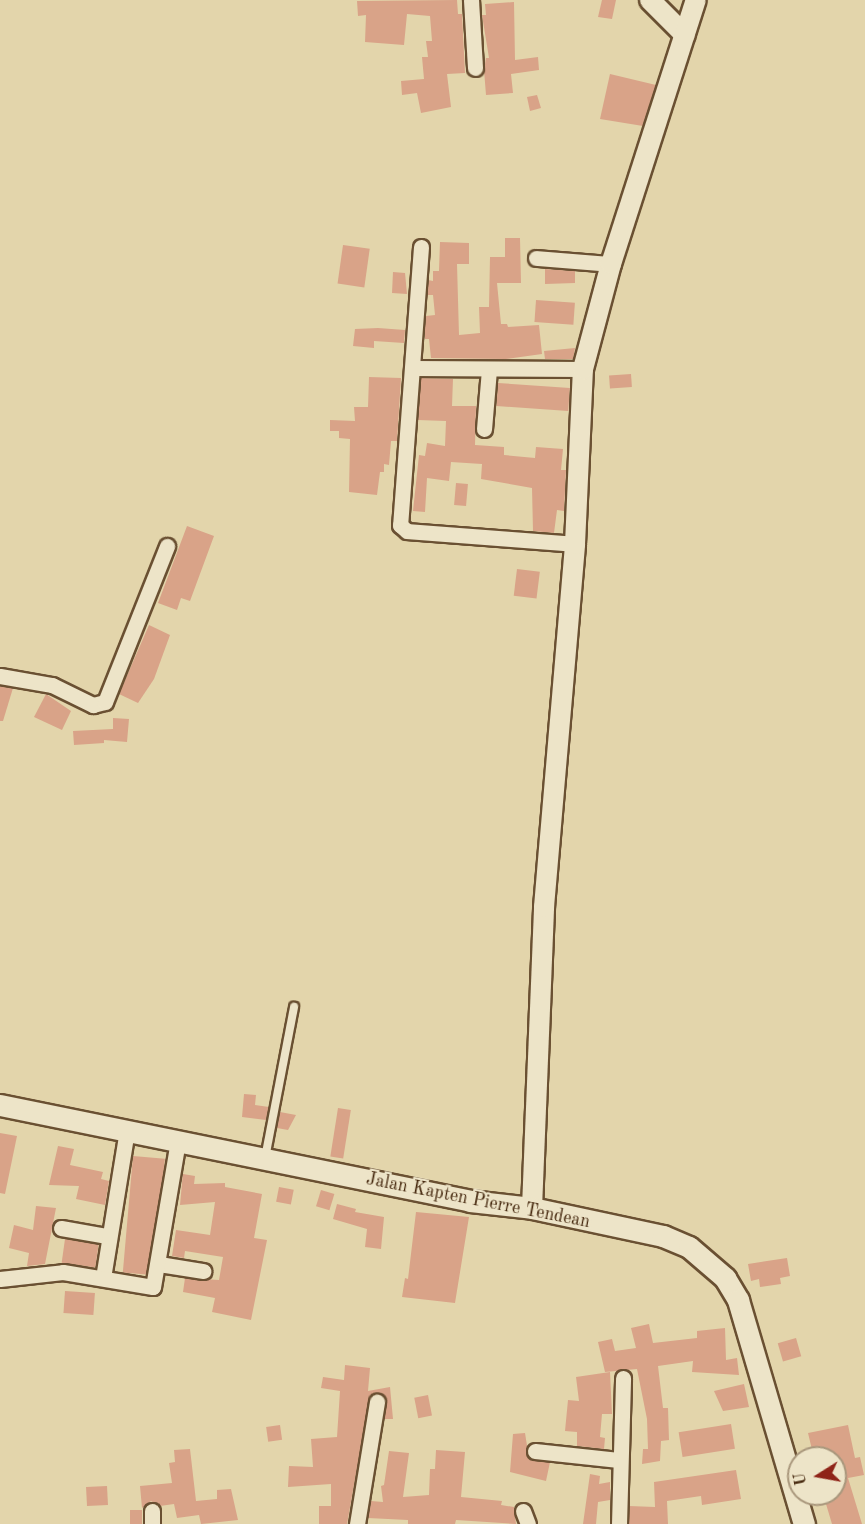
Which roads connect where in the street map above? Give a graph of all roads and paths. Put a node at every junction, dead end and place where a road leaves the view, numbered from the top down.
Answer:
1 (471, 0) edge
2 (650, 0) edge
3 (696, 0) edge
4 (686, 36) junction
5 (475, 68) dead end
6 (421, 247) dead end
7 (536, 258) dead end
8 (611, 264) junction
9 (414, 368) junction
10 (583, 369) junction
11 (489, 370) junction
12 (484, 429) dead end
13 (575, 544) junction
14 (167, 546) dead end
15 (0, 676) edge
16 (294, 1007) dead end
17 (0, 1105) edge
18 (127, 1130) junction
19 (178, 1141) junction
20 (264, 1159) junction
21 (532, 1208) junction
22 (61, 1228) dead end
23 (107, 1236) junction
24 (159, 1264) junction
25 (203, 1271) dead end
26 (103, 1278) junction
27 (0, 1279) edge
28 (623, 1378) dead end
29 (377, 1402) dead end
30 (535, 1451) dead end
31 (619, 1460) junction
32 (357, 1524) edge
33 (619, 1524) edge
34 (804, 1524) edge

1 - 5 street
2 - 4 street
3 - 4 street
4 - 8 street
6 - 9 street
7 - 8 street
8 - 10 street
9 - 11 street
9 - 13 street
10 - 11 street
10 - 13 street
11 - 12 street
13 - 21 street
14 - 15 street
16 - 20 lane
17 - 18 main road, Jalan Kapten Pierre Tendean
18 - 19 main road, Jalan Kapten Pierre Tendean
18 - 23 street
19 - 20 main road, Jalan Kapten Pierre Tendean
19 - 24 street
20 - 21 main road, Jalan Kapten Pierre Tendean
21 - 34 main road, Jalan Kapten Pierre Tendean
22 - 23 street
23 - 26 street
24 - 25 street
24 - 26 street
26 - 27 street
28 - 31 street
29 - 32 street
30 - 31 street
31 - 33 street

